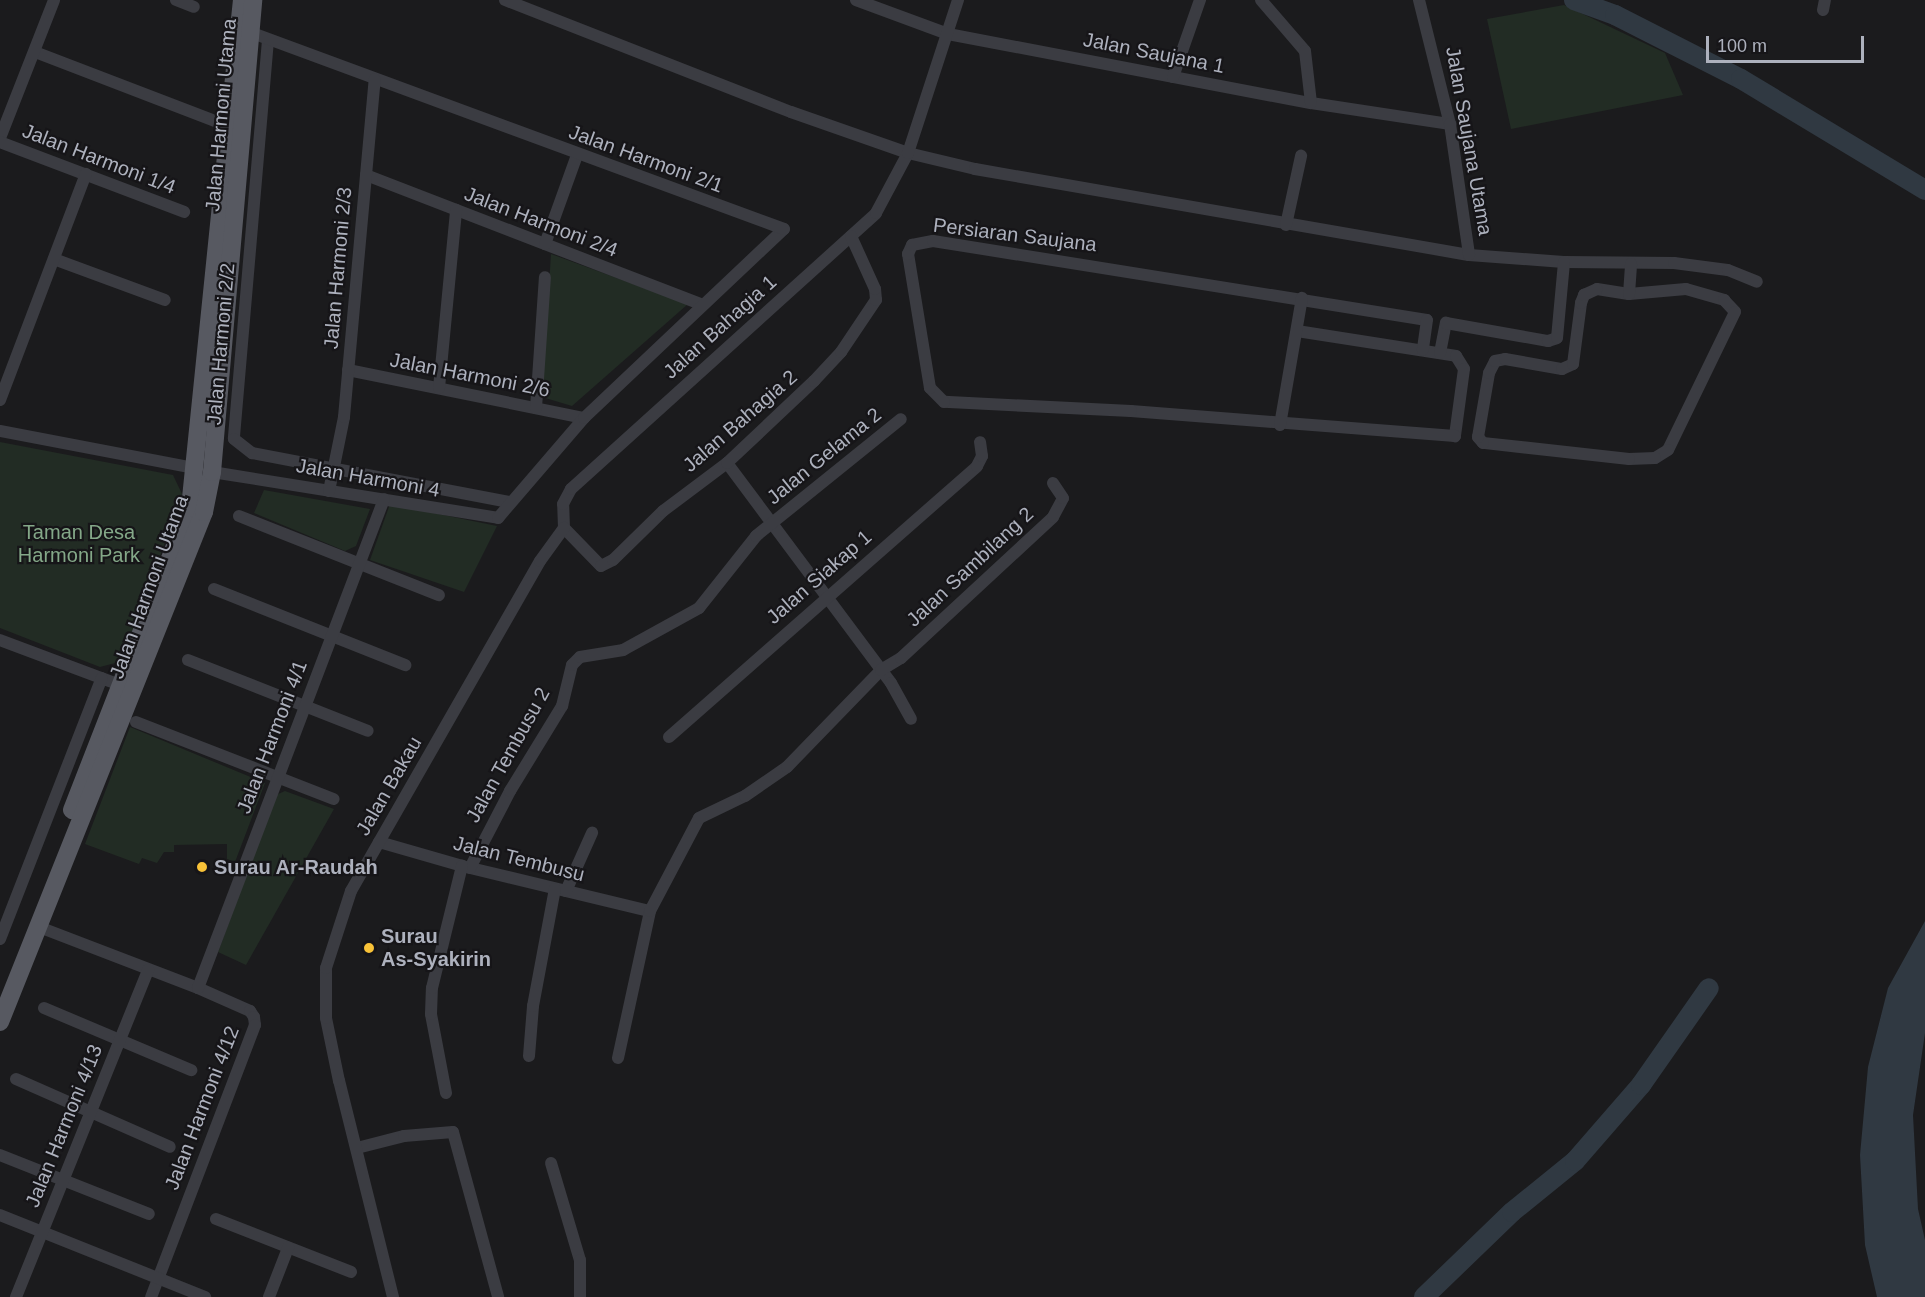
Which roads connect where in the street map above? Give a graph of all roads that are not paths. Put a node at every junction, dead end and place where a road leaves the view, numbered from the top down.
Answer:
1 (54, 0) edge
2 (176, 0) edge
3 (242, 0) edge
4 (254, 0) edge
5 (505, 0) edge
6 (856, 0) edge
7 (958, 0) edge
8 (1200, 0) edge
9 (1262, 0) edge
10 (1419, 0) edge
11 (194, 7) dead end
12 (244, 30) junction
13 (948, 34) junction
14 (268, 40) junction
15 (35, 52) junction
16 (1173, 77) junction
17 (375, 79) junction
18 (1311, 95) junction
19 (1443, 123) junction
20 (228, 126) junction
21 (0, 140) edge
22 (908, 153) junction
23 (577, 155) junction
24 (1301, 156) dead end
25 (86, 174) junction
26 (366, 176) junction
27 (456, 210) junction
28 (184, 212) dead end
29 (1286, 225) junction
30 (851, 236) junction
31 (545, 244) junction
32 (1469, 255) junction
33 (54, 260) junction
34 (1564, 262) junction
35 (1631, 264) junction
36 (545, 277) dead end
37 (1757, 282) dead end
38 (1629, 294) junction
39 (1302, 298) junction
40 (165, 300) dead end
41 (703, 305) junction
42 (1297, 331) junction
43 (1423, 350) junction
44 (1440, 353) junction
45 (348, 370) junction
46 (439, 388) junction
47 (0, 400) edge
48 (536, 408) junction
49 (584, 417) junction
50 (901, 418) dead end
51 (1280, 425) junction
52 (0, 431) edge
53 (980, 442) dead end
54 (727, 462) junction
55 (336, 465) junction
56 (194, 468) junction
57 (212, 472) junction
58 (1053, 483) dead end
59 (332, 491) junction
60 (384, 499) junction
61 (510, 502) junction
62 (239, 516) dead end
63 (771, 524) junction
64 (564, 528) junction
65 (360, 566) junction
66 (214, 589) dead end
67 (439, 595) dead end
68 (824, 597) junction
69 (332, 638) junction
70 (1, 644) edge
71 (609, 650) joint
72 (188, 660) dead end
73 (405, 665) dead end
74 (875, 677) junction
75 (102, 678) junction
76 (128, 688) junction
77 (304, 706) junction
78 (911, 718) dead end
79 (136, 722) dead end
80 (368, 731) dead end
81 (669, 736) dead end
82 (278, 776) junction
83 (334, 798) dead end
84 (592, 832) dead end
85 (379, 842) junction
86 (463, 870) junction
87 (557, 893) junction
88 (648, 919) junction
89 (39, 927) junction
90 (0, 939) edge
91 (148, 970) junction
92 (198, 988) junction
93 (0, 991) edge
94 (44, 1008) dead end
95 (0, 1022) edge
96 (120, 1040) junction
97 (529, 1056) dead end
98 (618, 1058) dead end
99 (191, 1070) dead end
100 (16, 1079) dead end
101 (446, 1093) dead end
102 (91, 1110) junction
103 (356, 1145) junction
104 (170, 1147) dead end
105 (0, 1155) edge
106 (551, 1163) dead end
107 (63, 1180) junction
108 (149, 1214) dead end
109 (0, 1215) edge
110 (216, 1218) dead end
111 (42, 1232) junction
112 (288, 1248) junction
113 (351, 1272) dead end
114 (159, 1277) junction
115 (16, 1297) edge
116 (151, 1297) edge
117 (205, 1297) edge
118 (269, 1297) edge
119 (393, 1297) edge
120 (498, 1297) edge
121 (580, 1297) edge

1 - 15 street
2 - 11 street
3 - 12 main road, Jalan Harmoni Utama
4 - 12 main road, Jalan Harmoni Utama
5 - 22 street
6 - 13 street, Jalan Saujana 1
7 - 13 street, Jalan Bahagia 1
8 - 16 street
9 - 18 street
10 - 19 street, Jalan Saujana Utama
12 - 14 street, Jalan Harmoni 2/1
12 - 20 main road, Jalan Harmoni Utama
12 - 57 main road, Jalan Harmoni Utama
13 - 16 street, Jalan Saujana 1
13 - 22 street, Jalan Bahagia 1
14 - 17 street, Jalan Harmoni 2/1
14 - 55 street, Jalan Harmoni 2/2
15 - 20 street
15 - 21 street
16 - 18 street, Jalan Saujana 1
17 - 23 street, Jalan Harmoni 2/1
17 - 26 street, Jalan Harmoni 2/3
18 - 19 street, Jalan Saujana 1
19 - 32 street, Jalan Saujana Utama
20 - 56 main road, Jalan Harmoni Utama
21 - 25 street, Jalan Harmoni 1/4
22 - 29 street
22 - 30 street, Jalan Bahagia 1
23 - 31 street
23 - 41 street, Jalan Harmoni 2/1
24 - 29 street
25 - 28 street, Jalan Harmoni 1/4
25 - 33 street
26 - 27 street, Jalan Harmoni 2/4
26 - 45 street, Jalan Harmoni 2/3
27 - 31 street, Jalan Harmoni 2/4
27 - 46 street
29 - 32 street
30 - 54 street, Jalan Bahagia 2
30 - 64 street, Jalan Bahagia 1
31 - 41 street, Jalan Harmoni 2/4
32 - 34 street
33 - 40 street
33 - 47 street
34 - 35 street
34 - 44 street
35 - 37 street
35 - 38 street
36 - 48 street
38 - 38 street
39 - 42 street
39 - 43 street, Persiaran Saujana
39 - 51 street, Persiaran Saujana
41 - 49 street, Jalan Harmoni 2/1
42 - 43 street
42 - 51 street
43 - 44 street
44 - 51 street, Persiaran Saujana
45 - 46 street, Jalan Harmoni 2/6
45 - 55 street, Jalan Harmoni 2/3
46 - 48 street, Jalan Harmoni 2/6
48 - 49 street, Jalan Harmoni 2/6
49 - 61 street, Jalan Harmoni 2/1
50 - 63 street, Jalan Gelama 2
52 - 56 street
53 - 68 street, Jalan Siakap 1
54 - 63 street
54 - 64 street, Jalan Bahagia 2
55 - 59 street, Jalan Harmoni 2/3
55 - 61 street, Jalan Harmoni 2/2
56 - 76 main road, Jalan Harmoni Utama
57 - 59 street, Jalan Harmoni 4
57 - 76 main road, Jalan Harmoni Utama
58 - 74 street, Jalan Sambilang 2
59 - 60 street, Jalan Harmoni 4
60 - 61 street, Jalan Harmoni 4
60 - 65 street, Jalan Harmoni 4/1
62 - 65 street
63 - 68 street
63 - 71 street, Jalan Gelama 2
64 - 85 street, Jalan Bakau
65 - 67 street
65 - 69 street, Jalan Harmoni 4/1
66 - 69 street
68 - 74 street
68 - 81 street, Jalan Siakap 1
69 - 73 street
69 - 77 street, Jalan Harmoni 4/1
70 - 75 street
71 - 86 street, Jalan Tembusu 2
72 - 77 street
74 - 78 street
74 - 88 street
75 - 76 street
75 - 90 street
76 - 89 main road, Jalan Harmoni Utama
76 - 93 main road, Jalan Harmoni Utama
77 - 80 street
77 - 82 street, Jalan Harmoni 4/1
79 - 82 street
82 - 83 street
82 - 92 street, Jalan Harmoni 4/1
84 - 87 street
85 - 86 street, Jalan Tembusu
85 - 103 street, Jalan Bakau
86 - 87 street, Jalan Tembusu
86 - 101 street
87 - 88 street, Jalan Tembusu
87 - 97 street
88 - 98 street
89 - 91 street, Jalan Harmoni 4/12
89 - 95 main road, Jalan Harmoni Utama
91 - 92 street, Jalan Harmoni 4/12
91 - 96 street, Jalan Harmoni 4/13
92 - 114 street, Jalan Harmoni 4/12
94 - 96 street
96 - 99 street
96 - 102 street, Jalan Harmoni 4/13
100 - 102 street
102 - 104 street
102 - 107 street, Jalan Harmoni 4/13
103 - 119 street, Jalan Bakau
103 - 120 street
105 - 107 street
106 - 121 street
107 - 108 street
107 - 111 street, Jalan Harmoni 4/13
109 - 111 street
110 - 112 street
111 - 114 street
111 - 115 street, Jalan Harmoni 4/13
112 - 113 street
112 - 118 street
114 - 116 street, Jalan Harmoni 4/12
114 - 117 street

